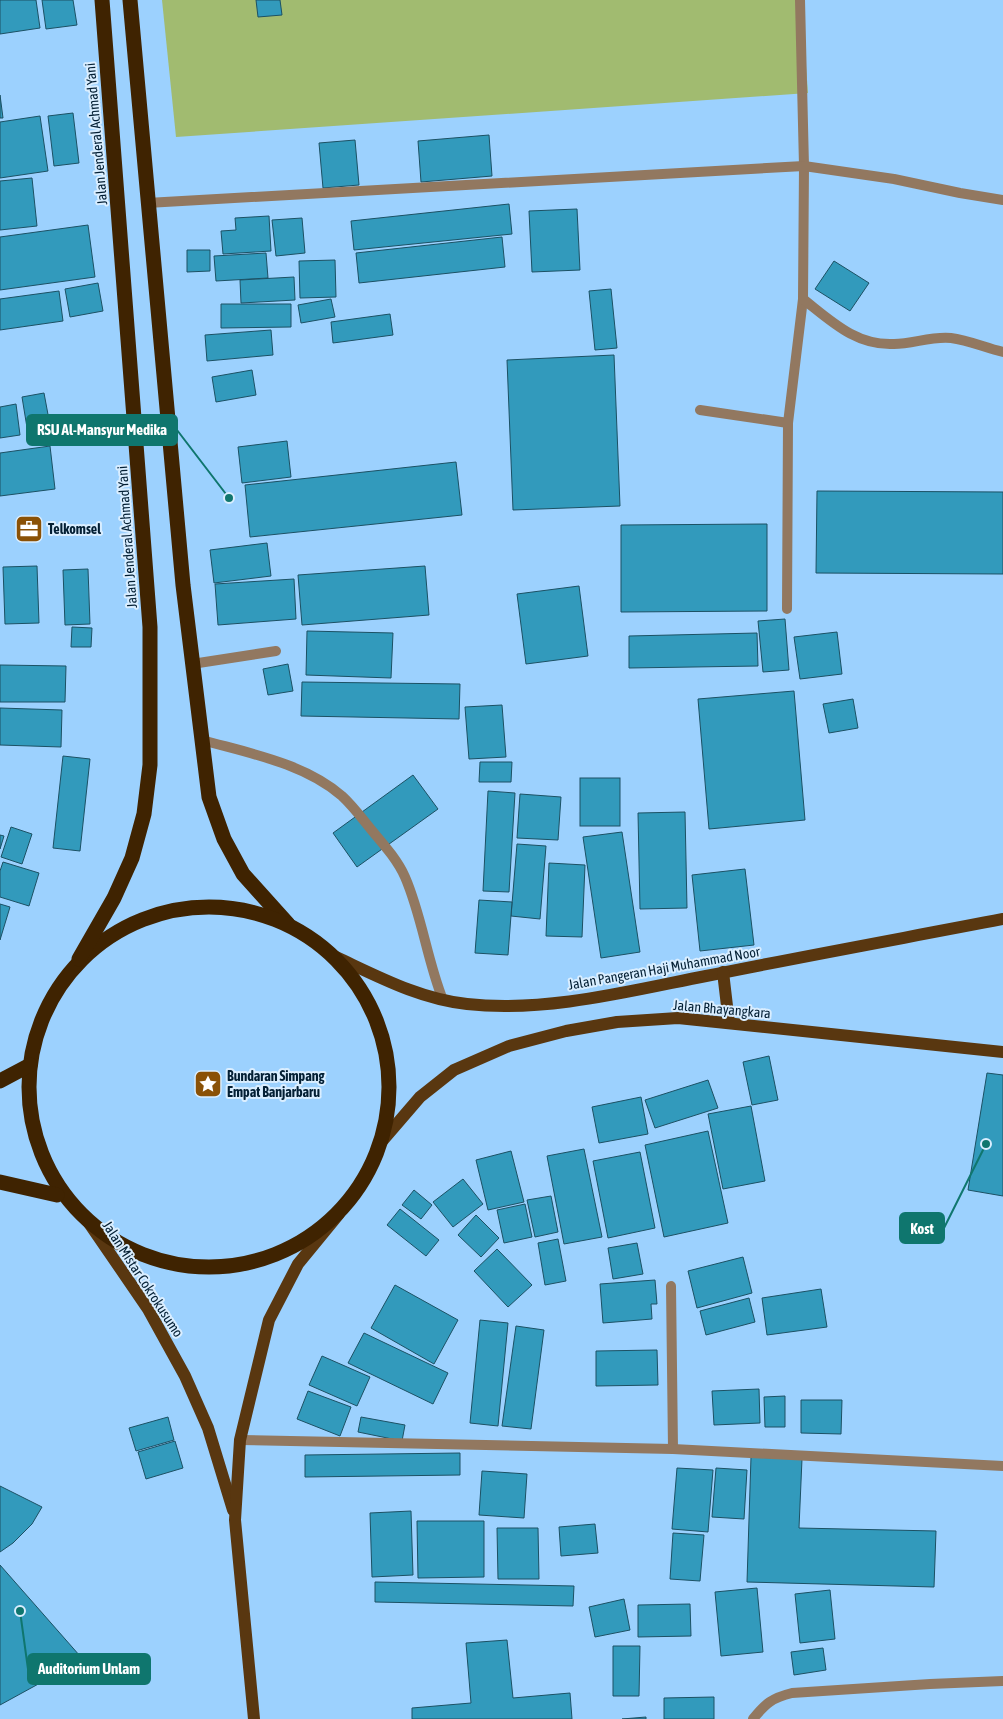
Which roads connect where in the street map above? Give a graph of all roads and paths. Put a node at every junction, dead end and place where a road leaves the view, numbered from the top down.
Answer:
1 (102, 0) edge
2 (130, 0) edge
3 (800, 0) edge
4 (804, 166) junction
5 (1003, 200) edge
6 (147, 203) junction
7 (803, 299) junction
8 (1003, 352) edge
9 (700, 410) dead end
10 (788, 423) junction
11 (787, 610) dead end
12 (276, 651) dead end
13 (192, 664) junction
14 (202, 740) junction
15 (1003, 919) edge
16 (288, 924) junction
17 (336, 957) junction
18 (74, 967) junction
19 (724, 972) junction
20 (443, 1000) junction
21 (729, 1023) junction
22 (1003, 1052) edge
23 (30, 1065) junction
24 (0, 1081) edge
25 (383, 1140) junction
26 (0, 1182) edge
27 (56, 1195) junction
28 (339, 1214) junction
29 (89, 1223) junction
30 (671, 1286) dead end
31 (240, 1440) junction
32 (672, 1449) junction
33 (1003, 1466) edge
34 (235, 1520) junction
35 (1003, 1681) edge
36 (254, 1719) edge
37 (753, 1719) edge

1 - 18 highway, Jalan Jenderal Achmad Yani
2 - 6 highway
3 - 4 street
4 - 5 street
4 - 6 street
4 - 7 street
6 - 13 highway
7 - 8 street
7 - 10 street
9 - 10 street
10 - 11 street
12 - 13 street
13 - 14 highway
14 - 16 highway
14 - 20 street
15 - 19 main road, Jalan Pangeran Haji Muhammad Noor
16 - 17 highway
16 - 18 highway
17 - 20 main road, Jalan Pangeran Haji Muhammad Noor
17 - 25 highway
18 - 23 highway
19 - 20 main road, Jalan Pangeran Haji Muhammad Noor
19 - 21 main road
21 - 22 main road, Jalan Bhayangkara
21 - 25 main road, Jalan Bhayangkara
23 - 24 highway
23 - 27 highway
25 - 28 highway
26 - 27 highway
27 - 29 highway
28 - 29 highway
28 - 31 main road, Jalan Mistar Cokrokusumo
29 - 34 main road, Jalan Mistar Cokrokusumo
30 - 32 street
31 - 32 street
31 - 34 main road, Jalan Mistar Cokrokusumo
32 - 33 street
34 - 36 main road, Jalan Mistar Cokrokusumo
35 - 37 street

